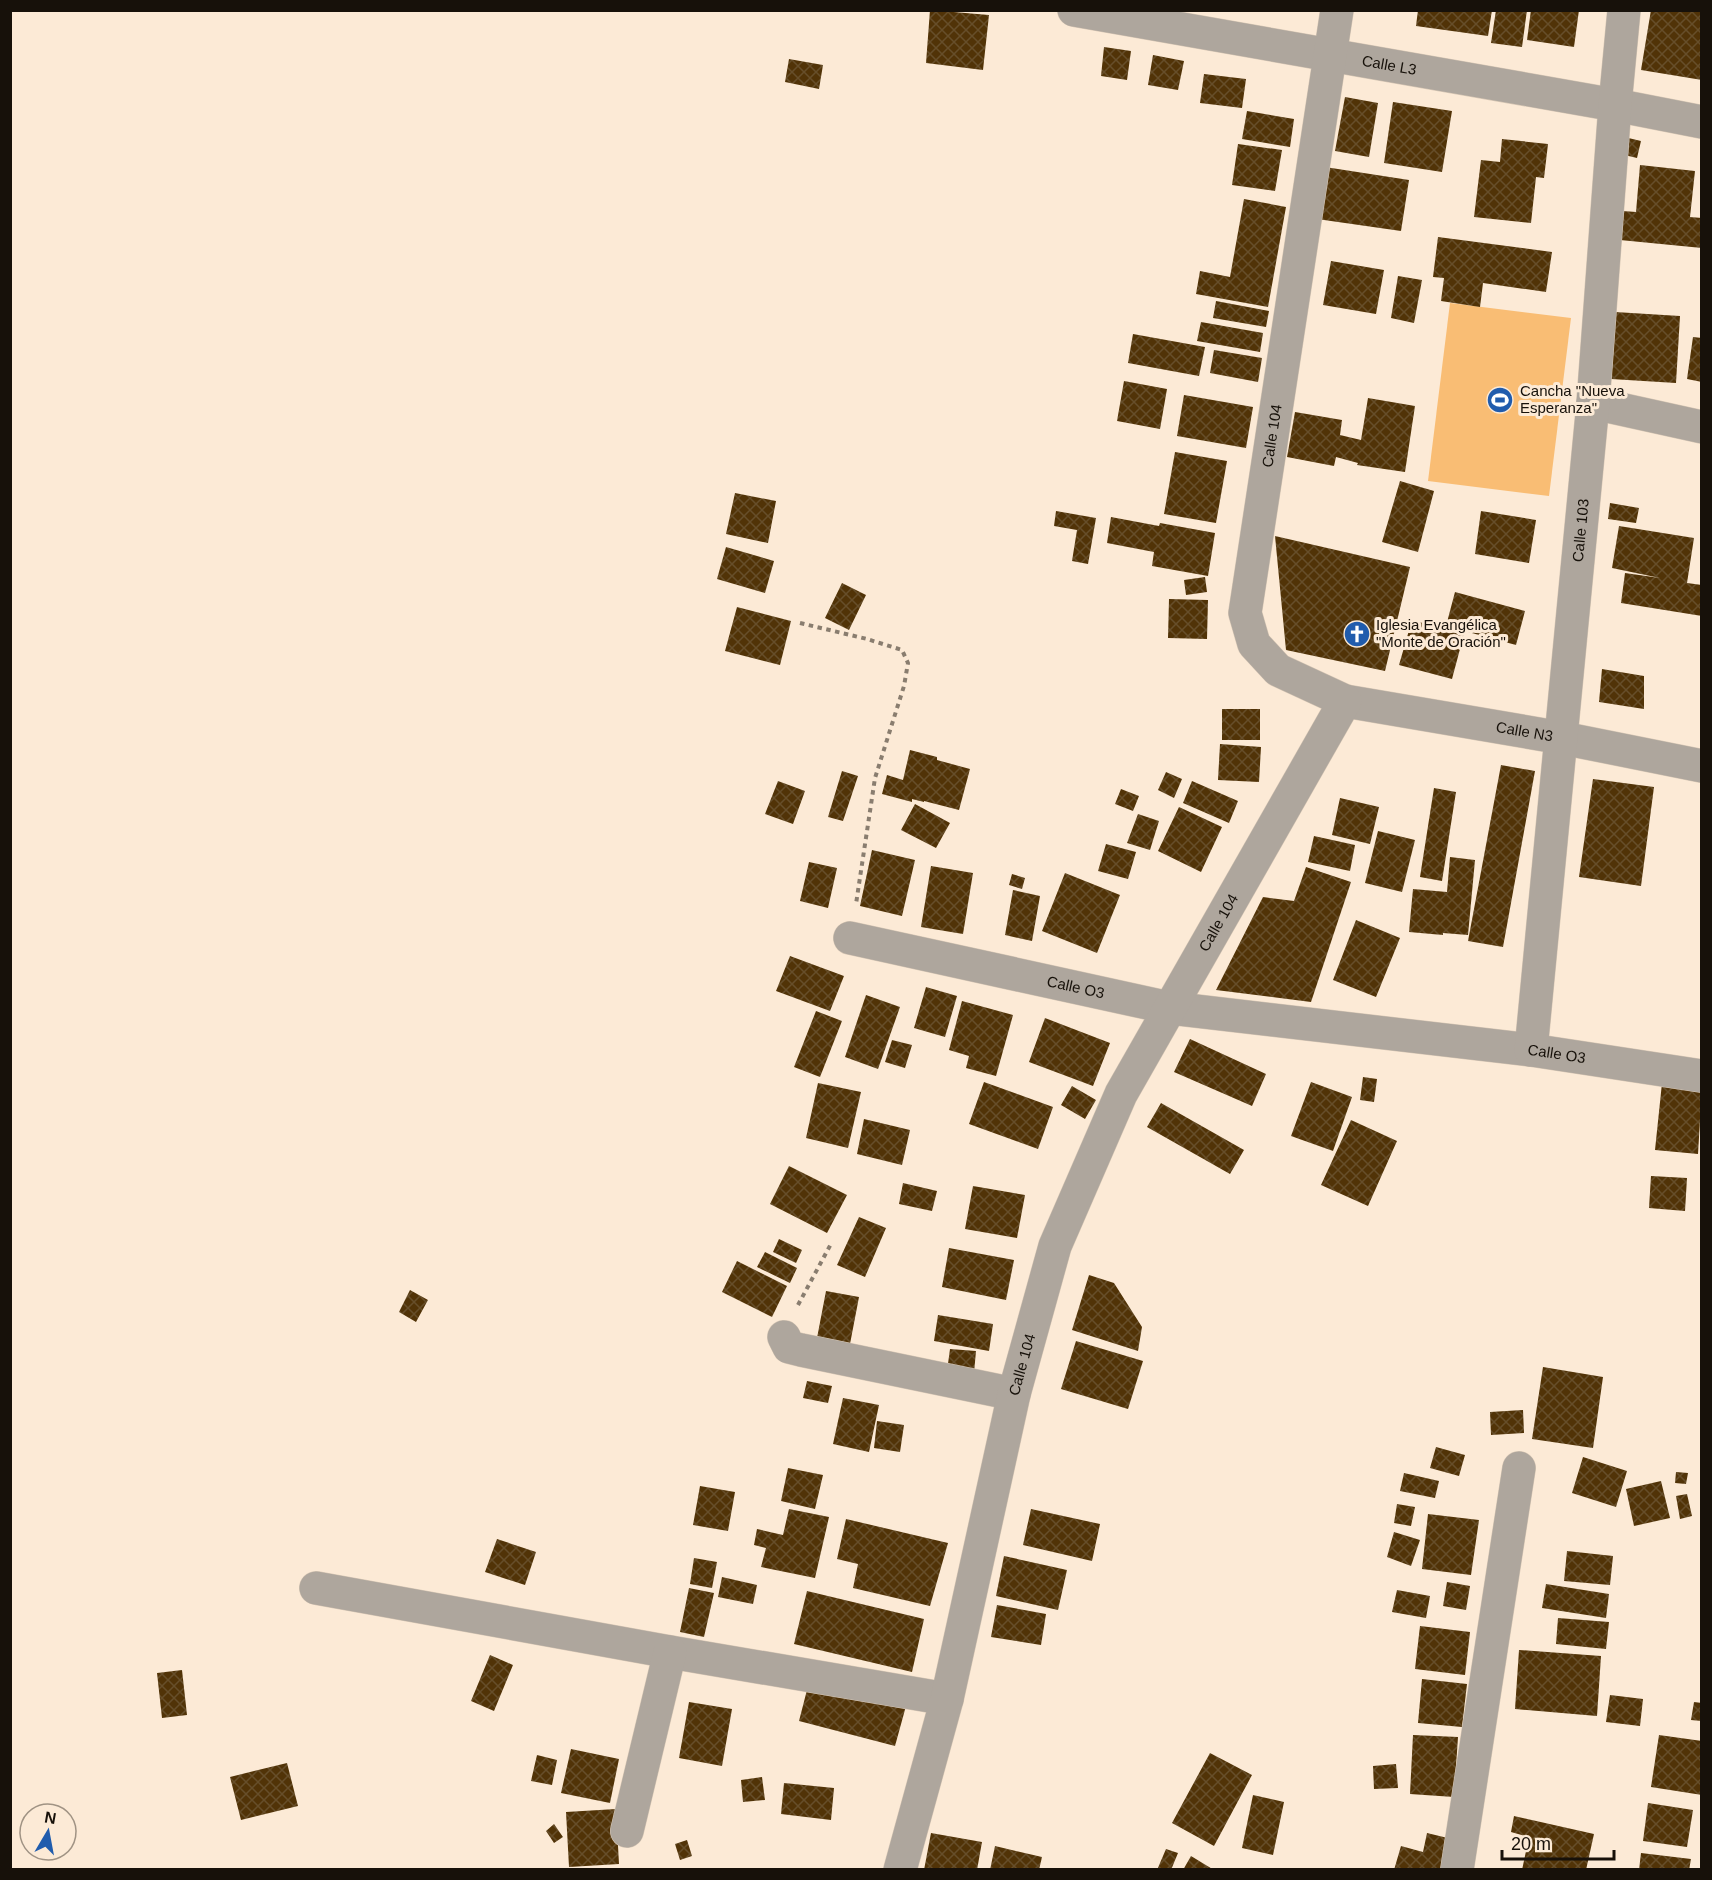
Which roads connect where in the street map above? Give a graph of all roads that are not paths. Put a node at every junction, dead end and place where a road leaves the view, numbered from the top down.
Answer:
1 (1074, 10) edge
2 (1337, 10) edge
3 (1624, 10) edge
4 (1329, 57) junction
5 (1615, 105) junction
6 (1701, 122) edge
7 (1593, 403) junction
8 (1701, 427) edge
9 (1345, 700) junction
10 (1562, 738) junction
11 (1701, 766) edge
12 (850, 938) road end
13 (1170, 1008) junction
14 (1532, 1050) junction
15 (1701, 1076) edge
16 (784, 1337) road end
17 (1014, 1394) junction
18 (1519, 1468) dead end
19 (316, 1588) dead end
20 (670, 1652) junction
21 (947, 1699) junction
22 (627, 1831) dead end
23 (900, 1869) edge
24 (1457, 1869) edge

1 - 4 street, Calle L3
2 - 4 street, Calle 104
3 - 5 street, Calle 103
4 - 5 street, Calle L3
4 - 9 street, Calle 104
5 - 6 street, Calle L3
5 - 7 street, Calle 103
7 - 8 street
7 - 10 street, Calle 103
9 - 10 street, Calle N3
9 - 13 street, Calle 104
10 - 11 street, Calle N3
10 - 14 street, Calle 103
12 - 13 street, Calle O3
13 - 14 street, Calle O3
13 - 17 street, Calle 104
14 - 15 street, Calle O3
16 - 17 street
17 - 21 street, Calle 104
18 - 24 street
19 - 20 street
20 - 21 street
20 - 22 street
21 - 23 street, Calle 104

